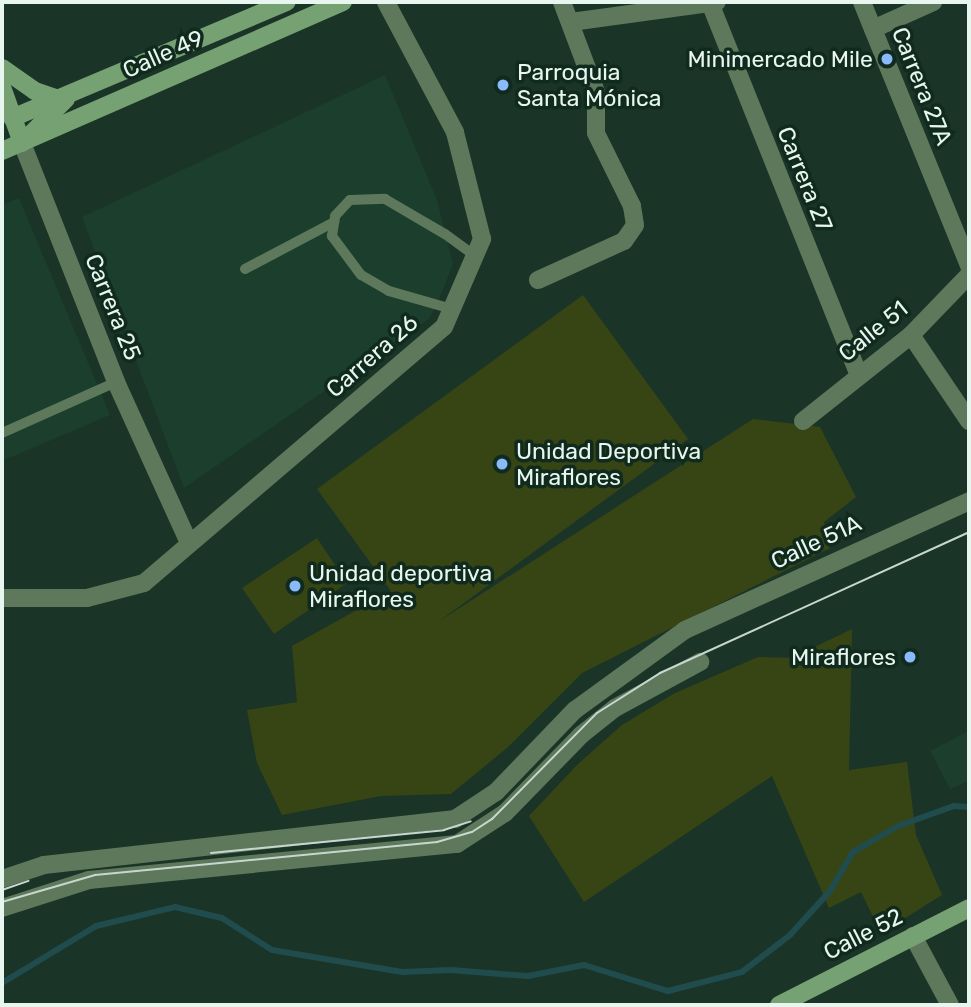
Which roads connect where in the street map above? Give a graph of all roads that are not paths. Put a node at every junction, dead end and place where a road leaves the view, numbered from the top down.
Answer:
1 (286, 2) edge
2 (344, 2) edge
3 (386, 2) edge
4 (562, 2) edge
5 (717, 2) edge
6 (862, 2) edge
7 (933, 2) edge
8 (709, 3) edge
9 (571, 22) junction
10 (873, 29) junction
11 (2, 68) edge
12 (2, 87) edge
13 (65, 96) junction
14 (12, 118) junction
15 (22, 143) junction
16 (2, 151) edge
17 (334, 222) junction
18 (475, 257) junction
19 (969, 266) edge
20 (245, 269) dead end
21 (969, 275) edge
22 (538, 280) dead end
23 (452, 309) junction
24 (911, 335) junction
25 (858, 373) junction
26 (116, 383) junction
27 (803, 421) dead end
28 (969, 421) edge
29 (2, 433) edge
30 (969, 501) edge
31 (188, 541) junction
32 (2, 598) edge
33 (700, 662) dead end
34 (2, 880) edge
35 (2, 908) edge
36 (969, 908) edge
37 (913, 936) junction
38 (790, 1003) edge
39 (950, 1005) edge

1 - 13 main road, Calle 49
2 - 15 main road, Calle 49
3 - 18 street, Carrera 26
4 - 9 street
5 - 8 street
6 - 10 street, Carrera 27A
7 - 10 street
8 - 9 street
8 - 25 street, Carrera 27
9 - 22 street
10 - 19 street, Carrera 27A
11 - 13 main road
12 - 14 main road, Carrera 25
13 - 14 main road, Calle 49
13 - 15 main road
14 - 15 main road, Carrera 25
15 - 16 main road, Calle 49
15 - 26 street, Carrera 25
17 - 18 lane
17 - 20 lane
17 - 23 lane
18 - 23 street, Carrera 26
21 - 24 street, Calle 51
23 - 31 street, Carrera 26
24 - 25 street, Calle 51
24 - 28 street
25 - 27 street, Calle 51
26 - 29 lane
26 - 31 street, Carrera 25
30 - 34 street, Calle 51A
31 - 32 street, Carrera 26
33 - 35 street
36 - 37 main road, Calle 52
37 - 38 main road, Calle 52
37 - 39 street

